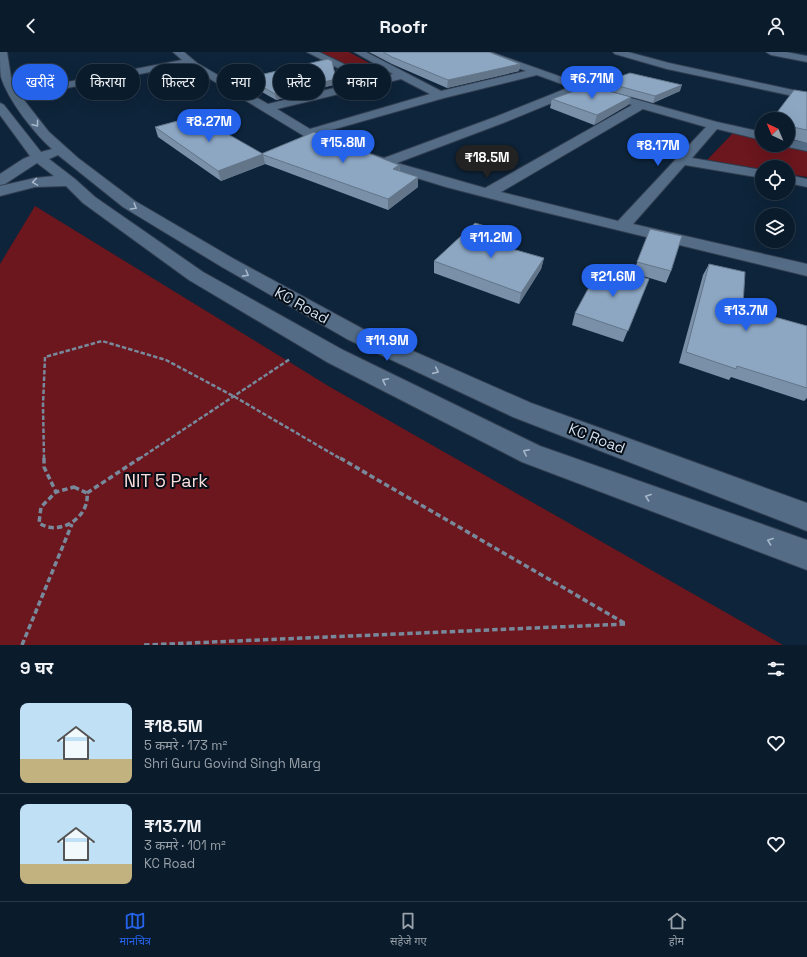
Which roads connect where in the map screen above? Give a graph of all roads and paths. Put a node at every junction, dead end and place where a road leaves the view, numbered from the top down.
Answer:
1 (2, 52) edge
2 (312, 52) edge
3 (359, 52) edge
4 (482, 52) edge
5 (618, 52) edge
6 (770, 52) edge
7 (183, 57) edge
8 (807, 59) edge
9 (336, 64) edge
10 (536, 72) junction
11 (403, 75) junction
12 (391, 78) edge
13 (580, 87) junction
14 (333, 92) edge
15 (440, 95) junction
16 (807, 96) edge
17 (8, 101) edge
18 (643, 104) junction
19 (267, 108) junction
20 (714, 125) junction
21 (309, 133) junction
22 (755, 134) edge
23 (795, 144) edge
24 (807, 147) edge
25 (39, 151) junction
26 (682, 160) junction
27 (383, 163) junction
28 (755, 173) edge
29 (795, 180) edge
30 (0, 181) edge
31 (70, 182) junction
32 (807, 182) edge
33 (0, 191) edge
34 (488, 193) junction
35 (622, 227) junction
36 (807, 270) edge
37 (313, 343) junction
38 (235, 397) junction
39 (56, 492) junction
40 (87, 493) junction
41 (807, 517) edge
42 (72, 523) junction
43 (807, 555) edge
44 (22, 645) edge
45 (144, 645) edge

1 - 17 street
2 - 9 street
3 - 11 street
4 - 10 street
5 - 16 street
6 - 8 street
7 - 17 street
7 - 19 street
10 - 13 street
10 - 15 street
11 - 12 street
11 - 15 street
13 - 18 street
13 - 27 street
14 - 19 street
15 - 21 street
17 - 25 street
18 - 20 street
18 - 34 street
19 - 21 street
20 - 22 street
20 - 26 street
21 - 27 street
23 - 24 street
25 - 30 street
25 - 31 street
25 -> 41 street, KC Road
26 - 28 street
26 - 35 street
27 - 34 street
29 - 32 street
31 -> 33 street
31 - 37 street
34 - 35 street
35 - 36 street
37 - 38 path
43 -> 37 street
38 - 39 path
38 - 40 path
38 - 45 path
39 - 40 path
39 - 42 path
40 - 42 path
42 - 44 path

